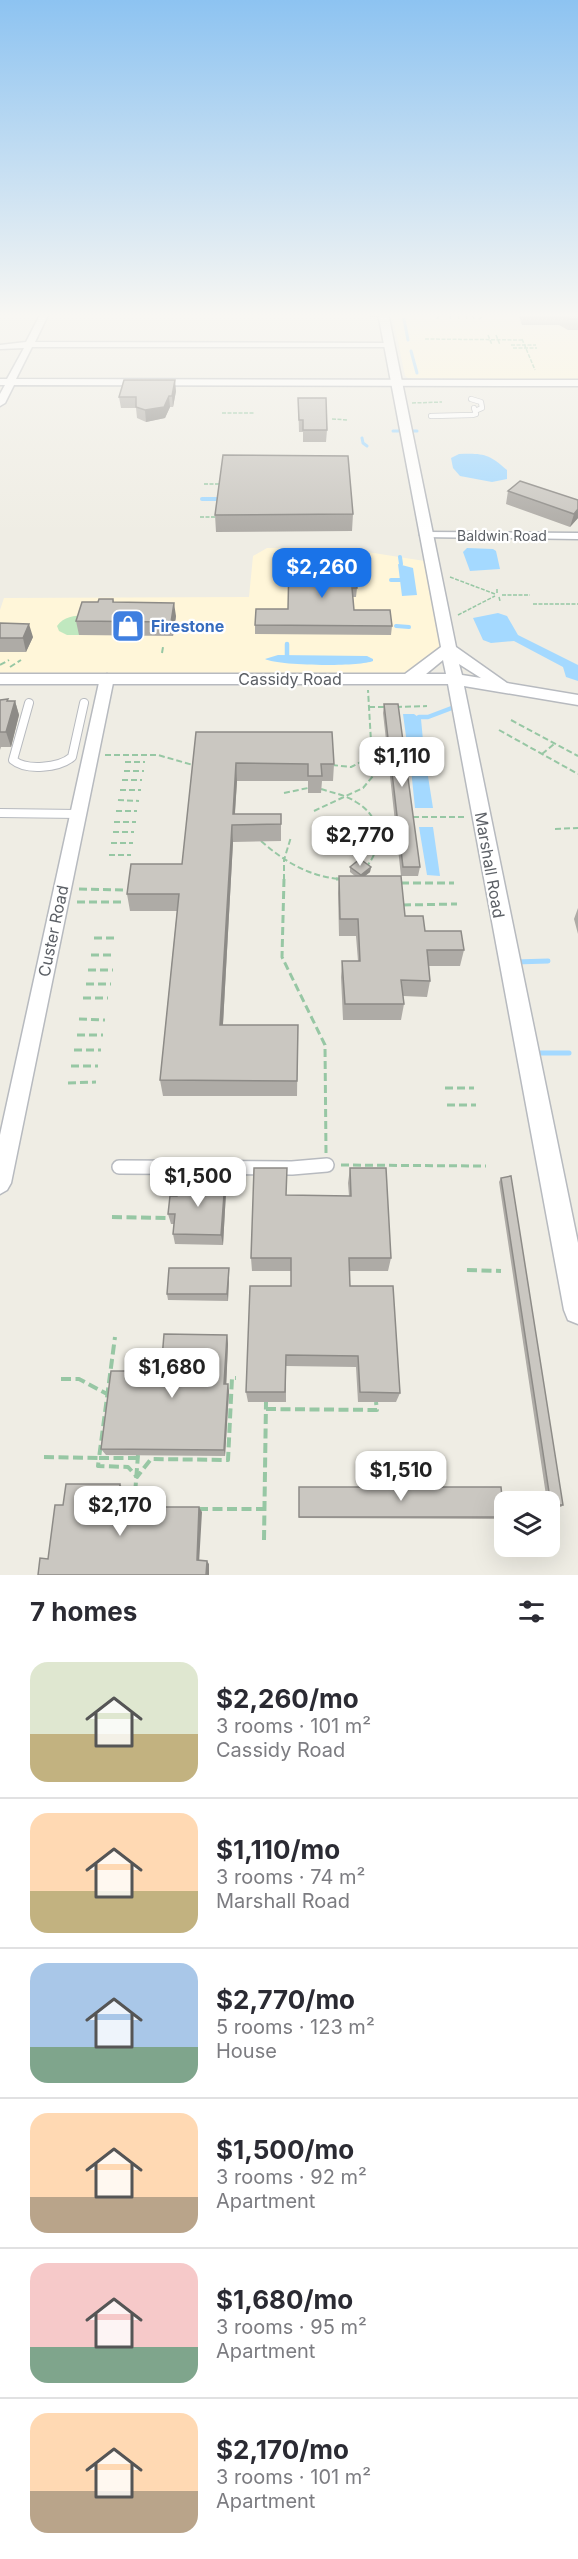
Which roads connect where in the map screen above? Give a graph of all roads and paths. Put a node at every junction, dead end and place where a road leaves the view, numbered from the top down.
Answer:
1 (4, 386) edge
2 (397, 386) edge
3 (470, 393) dead end
4 (442, 402) dead end
5 (0, 403) edge
6 (400, 403) junction
7 (222, 413) dead end
8 (255, 414) dead end
9 (431, 416) dead end
10 (332, 419) dead end
11 (348, 420) dead end
12 (204, 484) dead end
13 (223, 484) edge
14 (200, 517) dead end
15 (218, 517) edge
16 (426, 536) junction
17 (578, 536) edge
18 (450, 577) dead end
19 (498, 595) junction
20 (530, 595) dead end
21 (533, 604) dead end
22 (578, 604) edge
23 (458, 615) dead end
24 (163, 647) dead end
25 (448, 649) junction
26 (162, 653) dead end
27 (9, 660) dead end
28 (21, 660) dead end
29 (0, 665) edge
30 (2, 674) edge
31 (107, 678) junction
32 (367, 679) junction
33 (409, 679) junction
34 (454, 679) junction
35 (502, 686) junction
36 (578, 700) edge
37 (29, 703) dead end
38 (84, 703) dead end
39 (427, 706) dead end
40 (369, 707) junction
41 (511, 720) dead end
42 (499, 730) dead end
43 (554, 744) junction
44 (542, 754) junction
45 (104, 755) dead end
46 (578, 756) edge
47 (373, 761) junction
48 (394, 761) edge
49 (404, 761) edge
50 (435, 761) dead end
51 (125, 762) dead end
52 (145, 762) dead end
53 (196, 765) edge
54 (332, 765) edge
55 (124, 771) dead end
56 (144, 771) dead end
57 (578, 774) edge
58 (122, 780) dead end
59 (142, 780) dead end
60 (308, 788) edge
61 (321, 789) edge
62 (120, 790) dead end
63 (141, 790) dead end
64 (284, 793) dead end
65 (345, 797) junction
66 (118, 800) dead end
67 (139, 801) dead end
68 (116, 811) dead end
69 (314, 811) dead end
70 (137, 812) dead end
71 (0, 813) edge
72 (78, 814) junction
73 (410, 817) edge
74 (481, 817) junction
75 (114, 822) dead end
76 (136, 822) dead end
77 (578, 828) edge
78 (555, 829) dead end
79 (113, 832) dead end
80 (134, 832) dead end
81 (291, 837) dead end
82 (261, 841) dead end
83 (111, 843) dead end
84 (132, 843) dead end
85 (109, 855) dead end
86 (131, 855) dead end
87 (284, 860) junction
88 (365, 868) edge
89 (347, 877) edge
90 (399, 883) edge
91 (454, 884) dead end
92 (79, 889) dead end
93 (125, 890) edge
94 (77, 902) dead end
95 (123, 902) dead end
96 (457, 904) dead end
97 (400, 905) edge
98 (94, 938) dead end
99 (118, 938) dead end
100 (91, 954) dead end
101 (115, 955) dead end
102 (88, 970) dead end
103 (113, 970) dead end
104 (86, 984) dead end
105 (111, 984) dead end
106 (83, 998) dead end
107 (108, 998) dead end
108 (79, 1019) dead end
109 (105, 1020) dead end
110 (76, 1035) dead end
111 (103, 1035) dead end
112 (74, 1050) dead end
113 (101, 1050) dead end
114 (71, 1066) dead end
115 (98, 1066) dead end
116 (68, 1083) dead end
117 (96, 1083) dead end
118 (445, 1088) dead end
119 (474, 1088) dead end
120 (447, 1105) dead end
121 (476, 1105) dead end
122 (327, 1165) junction
123 (486, 1166) dead end
124 (119, 1167) dead end
125 (0, 1183) edge
126 (112, 1217) dead end
127 (171, 1218) edge
128 (467, 1270) dead end
129 (501, 1271) dead end
130 (578, 1310) edge
131 (114, 1337) dead end
132 (236, 1378) dead end
133 (62, 1379) dead end
134 (107, 1394) junction
135 (266, 1402) edge
136 (376, 1402) edge
137 (266, 1409) junction
138 (44, 1457) dead end
139 (138, 1457) joint
140 (99, 1458) junction
141 (137, 1477) junction
142 (123, 1495) dead end
143 (135, 1495) junction
144 (145, 1509) edge
145 (188, 1509) edge
146 (264, 1509) junction
147 (264, 1540) dead end

1 - 5 street
2 - 6 street, Marshall Road
3 - 9 lane
4 - 6 path
6 - 16 street, Marshall Road
7 - 8 path
10 - 11 path
12 - 13 path
14 - 15 path
16 - 17 street, Baldwin Road
16 - 25 street, Marshall Road
18 - 19 path
19 - 20 path
19 - 23 path
21 - 22 path
24 - 26 path
25 - 33 street
25 - 34 street, Marshall Road
25 - 35 street
27 - 29 path
28 - 30 path
30 - 31 street, Cassidy Road
31 - 32 street, Cassidy Road
31 - 72 street, Custer Road
32 - 33 street, Cassidy Road
32 - 40 path
33 - 34 street, Cassidy Road
34 - 35 street, Cassidy Road
34 - 74 street, Marshall Road
35 - 36 street, Cassidy Road
37 - 38 lane
39 - 40 path
40 - 47 path
41 - 43 path
42 - 44 path
43 - 44 path
43 - 46 path
44 - 57 path
45 - 53 path
47 - 48 path
47 - 54 path
47 - 65 path
49 - 50 path
51 - 52 path
55 - 56 path
58 - 59 path
60 - 64 path
61 - 65 path
62 - 63 path
65 - 69 path
65 - 88 path
66 - 67 path
68 - 70 path
71 - 72 lane
72 - 125 street, Custer Road
73 - 74 path
74 - 130 street, Marshall Road
75 - 76 path
77 - 78 path
79 - 80 path
81 - 87 path
82 - 87 path
83 - 84 path
85 - 86 path
87 - 89 path
87 - 122 path
90 - 91 path
92 - 93 path
94 - 95 path
96 - 97 path
98 - 99 path
100 - 101 path
102 - 103 path
104 - 105 path
106 - 107 path
108 - 109 path
110 - 111 path
112 - 113 path
114 - 115 path
116 - 117 path
118 - 119 path
120 - 121 path
122 - 123 path
122 - 124 street
126 - 127 path
128 - 129 path
131 - 134 path
132 - 141 path
133 - 134 path
134 - 140 path
135 - 137 path
136 - 137 path
137 - 146 path
138 - 140 path
139 - 140 path
139 - 141 path
140 - 141 path
141 - 143 path
142 - 143 path
143 - 144 path
145 - 146 path
146 - 147 path

